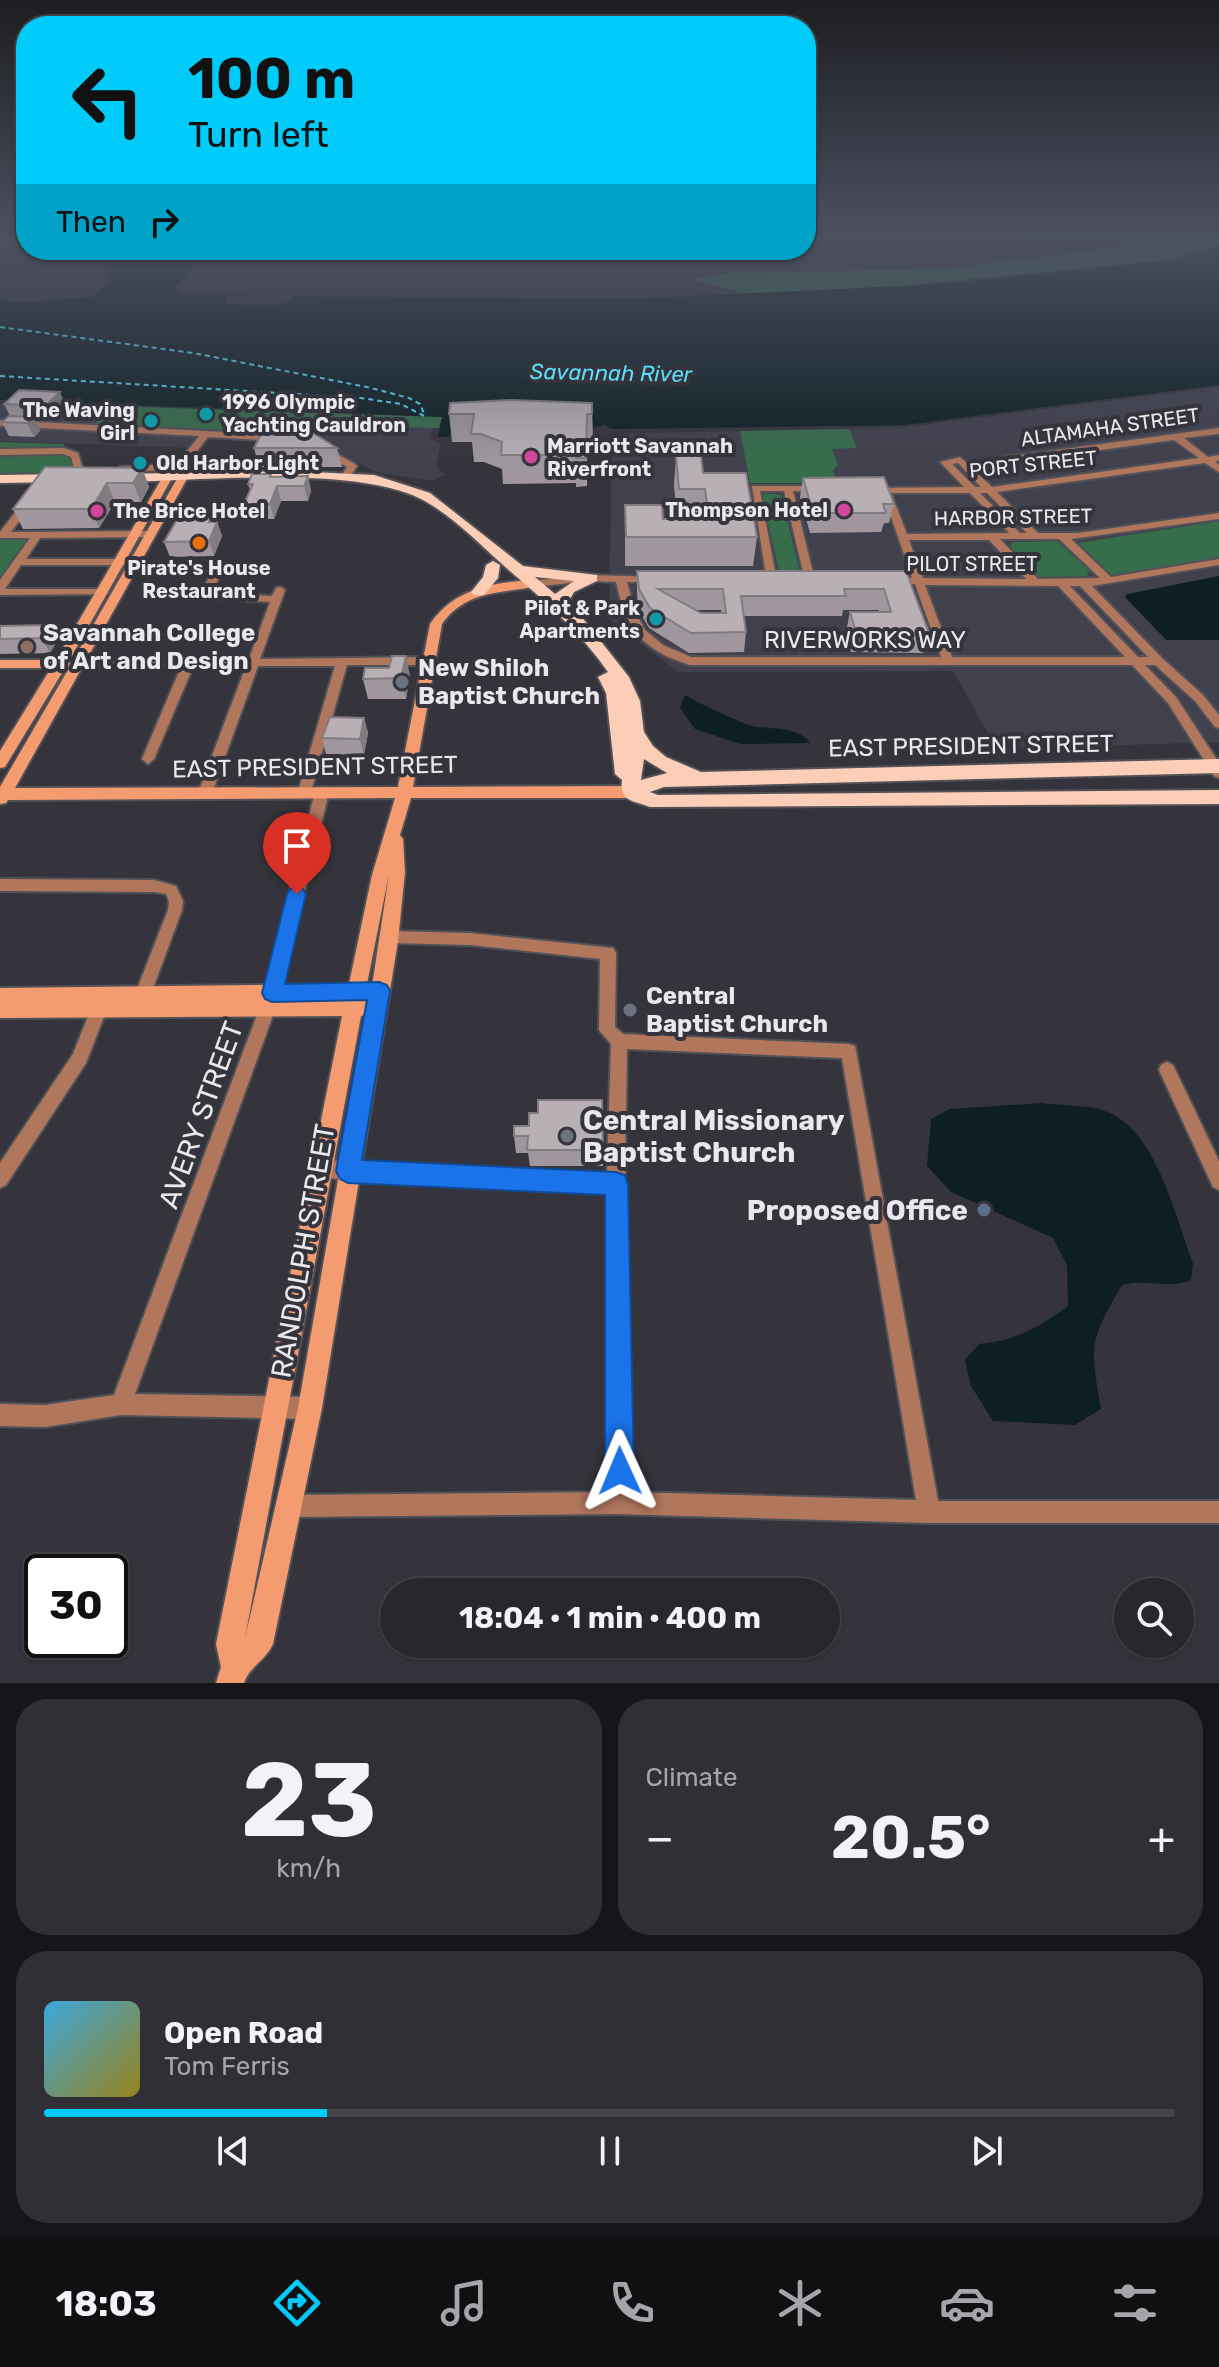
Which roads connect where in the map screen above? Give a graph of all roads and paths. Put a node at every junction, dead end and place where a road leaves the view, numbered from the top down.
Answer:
1 (0, 423) edge
2 (1219, 431) edge
3 (206, 433) junction
4 (1176, 437) junction
5 (291, 440) edge
6 (312, 445) edge
7 (0, 452) edge
8 (1219, 458) edge
9 (1206, 459) junction
10 (1005, 460) dead end
11 (1219, 469) edge
12 (90, 474) junction
13 (190, 477) junction
14 (45, 478) junction
15 (167, 478) junction
16 (345, 478) junction
17 (0, 479) edge
18 (788, 489) junction
19 (826, 489) edge
20 (856, 490) edge
21 (886, 490) junction
22 (972, 490) junction
23 (990, 490) junction
24 (1219, 516) edge
25 (142, 534) junction
26 (2, 535) edge
27 (37, 535) junction
28 (991, 536) junction
29 (1017, 536) junction
30 (1035, 536) junction
31 (1062, 536) junction
32 (902, 537) junction
33 (18, 562) junction
34 (127, 562) junction
35 (1219, 562) edge
36 (493, 565) junction
37 (214, 577) dead end
38 (592, 578) junction
39 (621, 578) junction
40 (519, 579) junction
41 (667, 580) edge
42 (1033, 580) junction
43 (1108, 580) junction
44 (810, 581) junction
45 (826, 581) edge
46 (872, 581) edge
47 (919, 581) junction
48 (757, 582) edge
49 (772, 582) junction
50 (785, 582) edge
51 (797, 582) edge
52 (1061, 583) junction
53 (1083, 583) junction
54 (0, 590) edge
55 (103, 592) junction
56 (479, 592) junction
57 (600, 647) junction
58 (431, 661) junction
59 (948, 661) junction
60 (1158, 661) junction
61 (342, 662) junction
62 (1136, 662) junction
63 (189, 663) junction
64 (255, 663) junction
65 (0, 664) edge
66 (60, 664) junction
67 (78, 664) junction
68 (1219, 724) edge
69 (637, 735) junction
70 (3, 755) edge
71 (148, 759) dead end
72 (1217, 769) edge
73 (706, 779) junction
74 (405, 791) junction
75 (314, 792) junction
76 (630, 792) junction
77 (205, 793) junction
78 (1, 797) edge
79 (1219, 797) edge
80 (394, 833) junction
81 (0, 885) edge
82 (390, 937) junction
83 (0, 996) edge
84 (270, 1000) junction
85 (354, 1000) junction
86 (378, 1000) junction
87 (140, 1001) junction
88 (99, 1009) junction
89 (0, 1010) edge
90 (619, 1041) junction
91 (1167, 1070) dead end
92 (323, 1169) junction
93 (348, 1171) junction
94 (0, 1179) edge
95 (1219, 1181) edge
96 (616, 1184) junction
97 (121, 1404) junction
98 (277, 1406) junction
99 (310, 1408) junction
100 (0, 1415) edge
101 (617, 1503) junction
102 (288, 1506) junction
103 (929, 1512) junction
104 (1219, 1512) edge
105 (232, 1675) edge

1 - 3 street
2 - 4 street, ALTAMAHA STREET
3 - 5 street
3 - 12 street
4 - 9 street
4 - 10 street, ALTAMAHA STREET
6 - 16 street
7 - 12 street
8 - 9 street, PORT STREET
9 - 11 street
9 - 23 street, PORT STREET
12 - 14 main road
12 - 15 main road
13 - 15 main road
13 - 16 main road
13 - 25 street
14 - 17 main road
14 - 26 street
15 - 25 street
16 - 36 main road
16 - 40 main road
18 - 19 street
18 - 44 street
18 - 49 street
20 - 21 street, PORT STREET
21 - 22 street, PORT STREET
21 - 32 street
22 - 23 street, PORT STREET
22 - 23 street
22 - 29 street
23 - 30 street
24 - 31 street, HARBOR STREET
25 - 27 street
25 - 34 street
26 - 27 street
27 - 33 street
28 - 29 street, HARBOR STREET
28 - 32 street, HARBOR STREET
28 - 42 street
29 - 30 street, HARBOR STREET
30 - 31 street, HARBOR STREET
31 - 43 street
32 - 47 street
33 - 34 street
33 - 54 street
34 - 55 street
34 - 67 street
35 - 43 street, PILOT STREET
36 - 40 main road
36 - 56 main road
37 - 64 street
38 - 39 street
38 - 40 street
38 - 40 main road
38 - 57 main road
39 - 41 street
39 - 59 street, RIVERWORKS WAY
40 - 56 street, RANDOLPH STREET
40 - 57 main road
40 - 76 main road
42 - 47 street, PILOT STREET
42 - 52 street, PILOT STREET
43 - 53 street, PILOT STREET
44 - 45 street
44 - 51 street
46 - 47 street, PILOT STREET
47 - 59 street
48 - 49 street
49 - 50 street
52 - 53 street, PILOT STREET
52 - 62 street
53 - 60 street
54 - 55 street
55 - 66 street
56 - 58 street, RANDOLPH STREET
57 - 69 main road
58 - 61 street
58 - 74 street, RANDOLPH STREET
59 - 62 street, RIVERWORKS WAY
60 - 62 street, RIVERWORKS WAY
60 - 68 street
61 - 64 street
61 - 75 street, AVERY STREET
62 - 72 street
63 - 64 street
63 - 67 street
63 - 71 street
64 - 77 street
65 - 66 street
66 - 67 street
66 - 70 street
67 - 78 street
69 - 73 main road
69 - 76 main road
72 - 73 main road, EAST PRESIDENT STREET
73 - 76 main road, EAST PRESIDENT STREET
74 - 75 street, EAST PRESIDENT STREET
74 - 76 street, EAST PRESIDENT STREET
74 - 80 street, RANDOLPH STREET
75 - 77 street, EAST PRESIDENT STREET
75 - 84 street, AVERY STREET
76 - 79 main road, EAST PRESIDENT STREET
77 - 78 street, EAST PRESIDENT STREET
80 - 82 street, RANDOLPH STREET
80 - 85 street, RANDOLPH STREET
81 - 87 street
82 - 86 street, RANDOLPH STREET
82 - 90 street
83 - 87 street
84 - 85 street
84 - 87 street
84 - 97 street, AVERY STREET
85 - 86 street
85 - 92 street, RANDOLPH STREET
86 - 93 street, RANDOLPH STREET
87 - 88 street
88 - 89 street
88 - 94 street
90 - 96 street
90 - 103 street
91 - 95 street
92 - 93 street
92 - 98 street, RANDOLPH STREET
93 - 96 street
93 - 99 street, RANDOLPH STREET
96 - 101 street
97 - 98 street
97 - 100 street
98 - 99 street
98 - 105 street, RANDOLPH STREET
99 - 102 street, RANDOLPH STREET
101 - 102 street
101 - 103 street
102 - 105 street, RANDOLPH STREET
103 - 104 street

